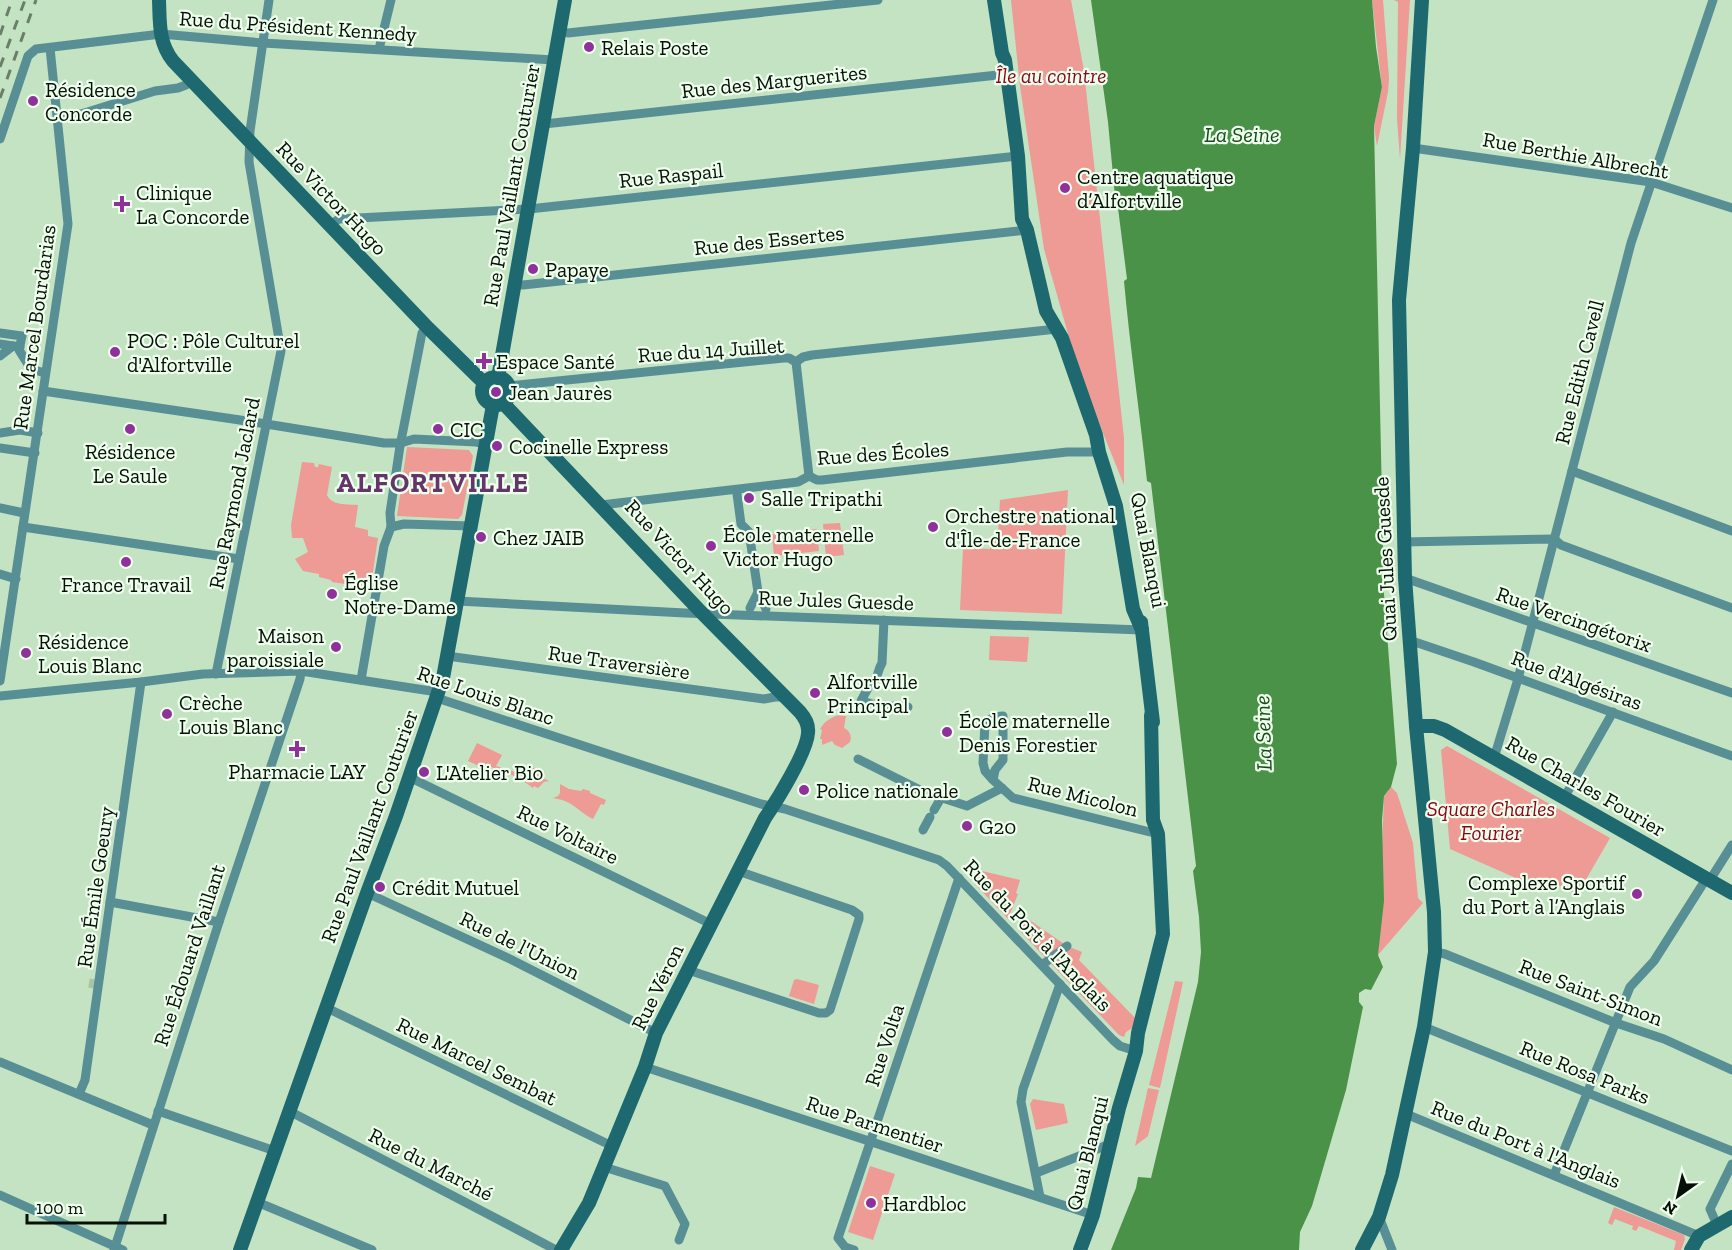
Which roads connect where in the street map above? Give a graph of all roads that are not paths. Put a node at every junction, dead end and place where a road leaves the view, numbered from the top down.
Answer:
1 (159, 0) edge
2 (167, 0) edge
3 (269, 0) edge
4 (390, 0) edge
5 (565, 0) edge
6 (878, 0) edge
7 (994, 0) edge
8 (1001, 0) edge
9 (1422, 0) edge
10 (1713, 0) edge
11 (560, 31) junction
12 (160, 34) junction
13 (263, 43) junction
14 (46, 48) junction
15 (379, 49) junction
16 (554, 60) junction
17 (1006, 67) junction
18 (191, 80) junction
19 (58, 118) junction
20 (544, 123) junction
21 (0, 139) edge
22 (249, 142) junction
23 (1413, 148) junction
24 (1018, 161) junction
25 (1650, 182) junction
26 (529, 208) junction
27 (1732, 208) edge
28 (330, 225) junction
29 (1027, 230) junction
30 (516, 284) junction
31 (428, 328) junction
32 (1057, 329) junction
33 (0, 333) edge
34 (0, 344) edge
35 (16, 346) junction
36 (0, 356) edge
37 (796, 362) junction
38 (45, 373) junction
39 (503, 382) junction
40 (484, 383) junction
41 (43, 391) junction
42 (498, 404) junction
43 (266, 424) junction
44 (0, 433) edge
45 (38, 433) junction
46 (401, 443) junction
47 (486, 444) junction
48 (0, 448) edge
49 (1099, 452) junction
50 (35, 453) junction
51 (1572, 471) junction
52 (809, 476) junction
53 (737, 494) dead end
54 (601, 505) junction
55 (0, 508) edge
56 (24, 513) junction
57 (471, 526) junction
58 (23, 527) junction
59 (391, 527) junction
60 (1732, 531) edge
61 (1554, 539) junction
62 (1403, 542) junction
63 (239, 559) junction
64 (0, 574) edge
65 (1405, 578) junction
66 (16, 579) junction
67 (758, 592) junction
68 (458, 601) junction
69 (1732, 608) edge
70 (750, 609) dead end
71 (766, 609) dead end
72 (701, 612) junction
73 (884, 620) junction
74 (1532, 624) junction
75 (1142, 630) junction
76 (1409, 640) junction
77 (447, 656) junction
78 (1, 666) edge
79 (301, 671) junction
80 (216, 674) junction
81 (1518, 679) junction
82 (361, 680) junction
83 (0, 681) edge
84 (141, 682) junction
85 (1732, 693) edge
86 (437, 695) junction
87 (0, 696) edge
88 (785, 698) junction
89 (869, 703) dead end
90 (894, 706) tunnel mouth
91 (908, 707) dead end
92 (1613, 712) junction
93 (1416, 726) junction
94 (804, 747) joint
95 (1732, 756) edge
96 (1494, 758) junction
97 (858, 759) dead end
98 (409, 777) junction
99 (993, 780) junction
100 (1002, 788) junction
101 (941, 798) junction
102 (1564, 798) junction
103 (773, 807) junction
104 (923, 830) dead end
105 (1158, 834) junction
106 (1732, 846) edge
107 (738, 872) junction
108 (958, 878) junction
109 (1708, 880) junction
110 (367, 893) junction
111 (1732, 893) edge
112 (110, 902) junction
113 (219, 922) junction
114 (711, 924) junction
115 (1066, 946) dead end
116 (1436, 952) junction
117 (1042, 965) junction
118 (688, 970) junction
119 (1060, 984) junction
120 (327, 1008) junction
121 (1616, 1023) junction
122 (1424, 1027) junction
123 (656, 1033) junction
124 (1136, 1051) junction
125 (0, 1062) edge
126 (1132, 1066) junction
127 (645, 1067) junction
128 (1732, 1070) edge
129 (1588, 1093) junction
130 (79, 1095) junction
131 (158, 1111) junction
132 (289, 1111) junction
133 (1406, 1114) junction
134 (153, 1125) junction
135 (869, 1141) junction
136 (1110, 1144) junction
137 (612, 1146) junction
138 (275, 1151) junction
139 (1732, 1151) edge
140 (1732, 1164) edge
141 (604, 1167) junction
142 (1036, 1173) junction
143 (1554, 1175) junction
144 (0, 1196) edge
145 (1040, 1197) junction
146 (257, 1202) junction
147 (1093, 1215) junction
148 (1379, 1217) junction
149 (1732, 1217) edge
150 (1717, 1225) junction
151 (1699, 1236) junction
152 (679, 1240) dead end
153 (117, 1249) edge
154 (240, 1250) edge
155 (372, 1250) edge
156 (559, 1250) edge
157 (854, 1250) edge
158 (1080, 1250) edge
159 (1086, 1250) edge
160 (1362, 1250) edge
161 (1392, 1250) edge
162 (1690, 1250) edge

1 - 12 street
2 - 12 street
3 - 13 street, Rue Raymond Jaclard
4 - 15 street
5 - 11 street, Rue Paul Vaillant Couturier
6 - 11 street
7 - 17 street, Quai Blanqui
8 - 17 street, Quai Blanqui
9 - 23 street, Quai Jules Guesde
10 - 25 street, Rue Edith Cavell
11 - 16 street, Rue Paul Vaillant Couturier
12 - 13 street, Rue du Président Kennedy
12 - 14 street, Rue du Président Kennedy
12 - 18 street, Rue Victor Hugo
13 - 15 street, Rue du Président Kennedy
13 - 22 street, Rue Raymond Jaclard
14 - 19 street, Rue Marcel Bourdarias
14 - 21 street
15 - 16 street, Rue du Président Kennedy
16 - 20 street, Rue Paul Vaillant Couturier
17 - 20 street, Rue des Marguerites
17 - 24 street, Quai Blanqui
18 - 19 street
18 - 22 street, Rue Victor Hugo
19 - 38 street, Rue Marcel Bourdarias
20 - 26 street, Rue Paul Vaillant Couturier
22 - 28 street, Rue Victor Hugo
22 - 43 street, Rue Raymond Jaclard
23 - 25 street, Rue Berthie Albrecht
23 - 62 street, Quai Jules Guesde
24 - 26 street, Rue Raspail
24 - 29 street, Quai Blanqui
25 - 27 street, Rue Berthie Albrecht
25 - 51 street, Rue Edith Cavell
26 - 28 street, Rue Raspail
26 - 30 street, Rue Paul Vaillant Couturier
28 - 31 street, Rue Victor Hugo
29 - 30 street, Rue des Essertes
29 - 32 street, Quai Blanqui
30 - 39 street, Rue Paul Vaillant Couturier
31 - 40 street, Rue Victor Hugo
31 - 46 street
32 - 37 street, Rue du 14 Juillet
32 - 49 street, Quai Blanqui
33 - 35 street
34 - 35 street
35 - 36 street
35 - 38 street
37 - 39 street, Rue du 14 Juillet
37 - 52 street
38 - 41 street, Rue Marcel Bourdarias
39 - 40 street
39 - 42 street
40 - 42 street
41 - 43 street
41 - 45 street, Rue Marcel Bourdarias
42 - 47 street, Rue Paul Vaillant Couturier
42 - 54 street, Rue Victor Hugo
43 - 46 street
43 - 63 street, Rue Raymond Jaclard
44 - 45 street
45 - 50 street, Rue Marcel Bourdarias
46 - 47 street
46 - 59 street
47 - 57 street, Rue Paul Vaillant Couturier
48 - 50 street
49 - 52 street, Rue des Écoles
49 - 75 street, Quai Blanqui
50 - 56 street, Rue Marcel Bourdarias
51 - 60 street
51 - 61 street, Rue Edith Cavell
52 - 54 street, Rue des Écoles
53 - 67 street
54 - 72 street, Rue Victor Hugo
55 - 56 street
56 - 58 street, Rue Marcel Bourdarias
57 - 59 street
57 - 68 street, Rue Paul Vaillant Couturier
58 - 63 street
58 - 66 street, Rue Marcel Bourdarias
59 - 82 street
61 - 62 street
61 - 69 street
61 - 74 street, Rue Edith Cavell
62 - 65 street, Quai Jules Guesde
63 - 80 street, Rue Raymond Jaclard
64 - 66 street
65 - 74 street, Rue Vercingétorix
65 - 76 street, Quai Jules Guesde
66 - 78 street, Rue Marcel Bourdarias
67 - 70 street
67 - 71 street
68 - 72 street, Rue Jules Guesde
68 - 77 street, Rue Paul Vaillant Couturier
72 - 73 street, Rue Jules Guesde
72 - 88 street, Rue Victor Hugo
73 - 75 street, Rue Jules Guesde
73 - 89 street
74 - 81 street, Rue Edith Cavell
74 - 85 street, Rue Vercingétorix
75 - 105 street, Quai Blanqui
76 - 81 street, Rue d'Algésiras
76 - 93 street, Quai Jules Guesde
77 - 86 street, Rue Paul Vaillant Couturier
77 - 88 street, Rue Traversière
78 - 83 street, Rue Marcel Bourdarias
79 - 80 street, Rue Louis Blanc
79 - 82 street, Rue Louis Blanc
79 - 113 street, Rue Édouard Vaillant
80 - 84 street, Rue Louis Blanc
81 - 92 street, Rue d'Algésiras
81 - 96 street, Rue Edith Cavell
82 - 86 street, Rue Louis Blanc
84 - 87 street, Rue Louis Blanc
84 - 112 street, Rue Émile Goeury
86 - 98 street, Rue Paul Vaillant Couturier
86 - 103 street, Rue Louis Blanc
88 - 94 street, Rue Victor Hugo
90 - 91 street
92 - 95 street, Rue d'Algésiras
92 - 102 street
93 - 96 street, Rue Charles Fourier
93 - 116 street, Quai Jules Guesde
94 - 103 street, Rue Véron
96 - 102 street, Rue Charles Fourier
97 - 101 street, Rue Micolon
98 - 110 street, Rue Paul Vaillant Couturier
98 - 114 street, Rue Voltaire
99 - 99 street, Rue Micolon
99 - 100 street, Rue Micolon
100 - 101 street, Rue Micolon
100 - 105 street, Rue Micolon
101 - 104 street
102 - 109 street, Rue Charles Fourier
103 - 107 street, Rue Véron
103 - 108 street, Rue du Port à l'Anglais
105 - 124 street, Quai Blanqui
106 - 109 street
107 - 114 street, Rue Véron
107 - 118 street
108 - 117 street, Rue du Port à l'Anglais
108 - 135 street, Rue Volta
109 - 111 street, Rue Charles Fourier
109 - 121 street
110 - 120 street, Rue Paul Vaillant Couturier
110 - 123 street, Rue de l'Union
112 - 113 street
112 - 130 street, Rue Émile Goeury
113 - 131 street, Rue Édouard Vaillant
114 - 118 street, Rue Véron
115 - 117 street
116 - 121 street, Rue Saint-Simon
116 - 122 street, Quai Jules Guesde
117 - 119 street, Rue du Port à l'Anglais
118 - 123 street, Rue Véron
119 - 124 street, Rue du Port à l'Anglais
119 - 142 street
120 - 132 street, Rue Paul Vaillant Couturier
120 - 137 street, Rue Marcel Sembat
121 - 128 street, Rue Saint-Simon
121 - 129 street
122 - 129 street, Rue Rosa Parks
122 - 133 street, Quai Jules Guesde
123 - 127 street, Rue Véron
124 - 126 street, Quai Blanqui
125 - 130 street
126 - 136 street, Quai Blanqui
126 - 159 street, Quai Blanqui
127 - 135 street, Rue Parmentier
127 - 137 street, Rue Véron
129 - 139 street, Rue Rosa Parks
129 - 143 street
130 - 134 street
131 - 134 street, Rue Édouard Vaillant
131 - 138 street
132 - 138 street, Rue Paul Vaillant Couturier
132 - 156 street, Rue du Marché
133 - 143 street, Rue du Port à l'Anglais
133 - 148 street, Quai Jules Guesde
134 - 153 street, Rue Édouard Vaillant
135 - 145 street, Rue Parmentier
135 - 157 street, Rue Volta
136 - 142 street
136 - 147 street, Quai Blanqui
137 - 141 street, Rue Véron
138 - 146 street, Rue Paul Vaillant Couturier
140 - 150 street
141 - 152 street
141 - 156 street, Rue Véron
142 - 145 street
143 - 151 street, Rue du Port à l'Anglais
144 - 153 street
145 - 147 street, Rue Parmentier
146 - 154 street, Rue Paul Vaillant Couturier
146 - 155 street
147 - 158 street, Quai Blanqui
148 - 160 street
148 - 161 street
149 - 150 street
150 - 151 street
151 - 162 street

